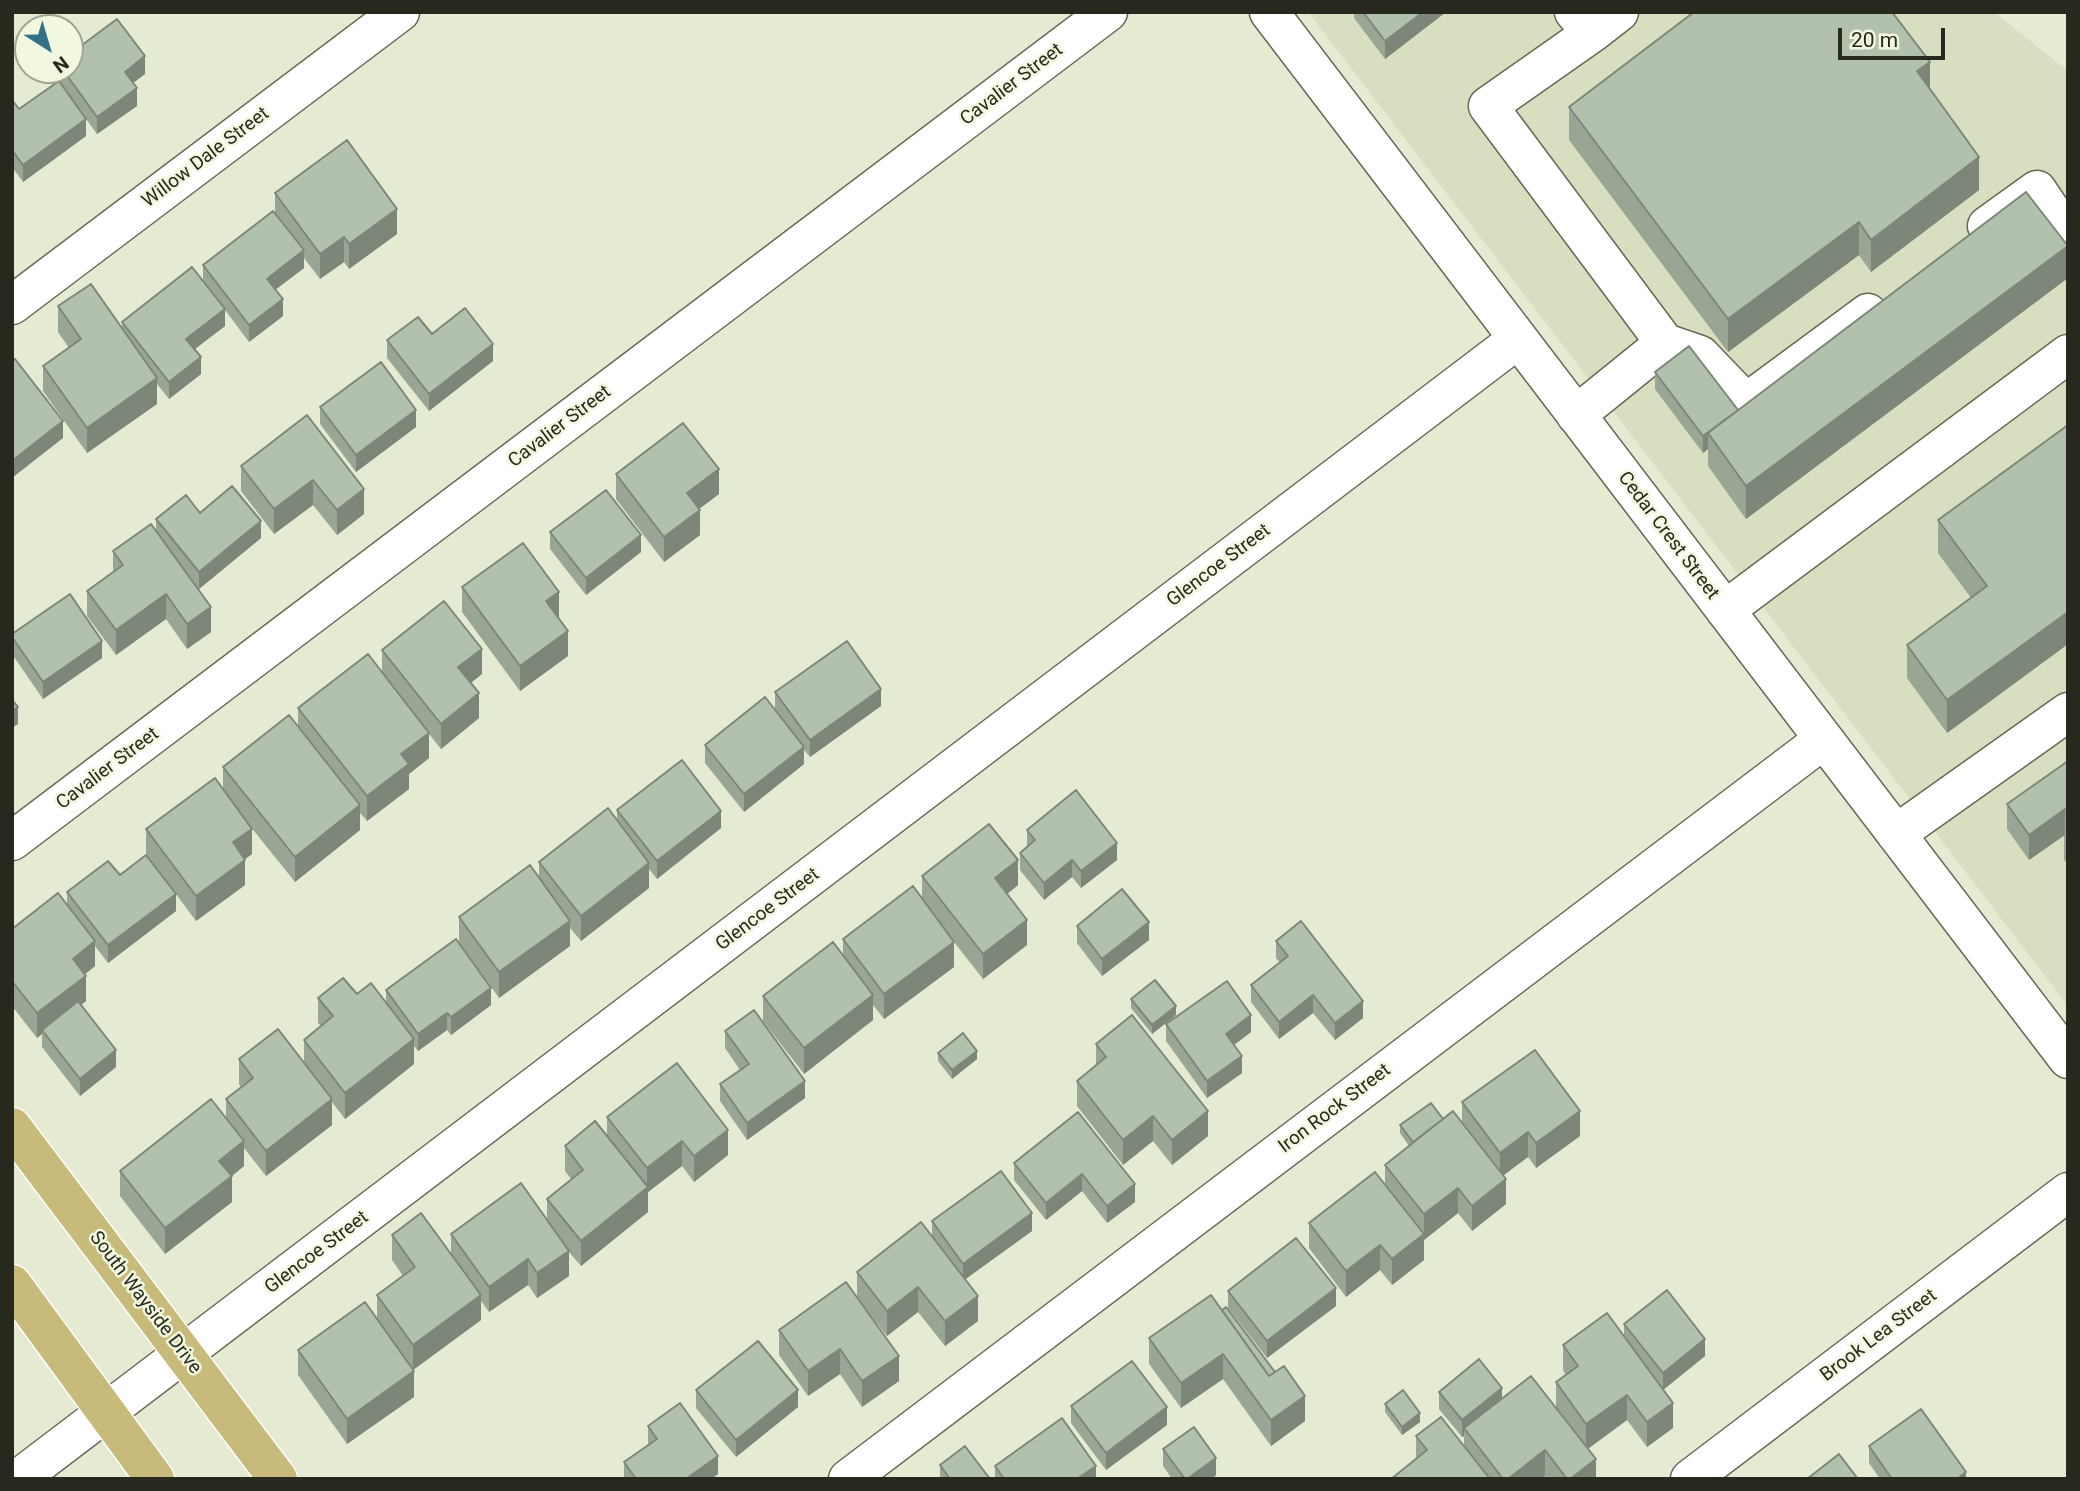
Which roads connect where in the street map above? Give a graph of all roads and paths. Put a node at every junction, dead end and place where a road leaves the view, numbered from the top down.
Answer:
1 (400, 12) edge
2 (1108, 12) edge
3 (1269, 12) edge
4 (1595, 19) edge
5 (2068, 236) edge
6 (1958, 247) edge
7 (1891, 296) edge
8 (12, 304) edge
9 (1518, 339) junction
10 (1665, 343) junction
11 (2068, 354) edge
12 (1576, 415) junction
13 (1725, 610) junction
14 (2068, 712) edge
15 (1822, 740) junction
16 (1896, 834) junction
17 (12, 841) edge
18 (2068, 1059) edge
19 (12, 1128) edge
20 (2068, 1192) edge
21 (12, 1284) edge
22 (184, 1355) junction
23 (106, 1412) junction
24 (18, 1479) edge
25 (155, 1479) edge
26 (278, 1479) edge
27 (848, 1479) edge
28 (1690, 1479) edge

1 - 8 street, Willow Dale Street
2 - 17 street, Cavalier Street
3 - 9 street, Cedar Crest Street
4 - 10 street
5 - 6 street
7 - 10 street
9 - 12 street, Cedar Crest Street
9 - 22 street, Glencoe Street
10 - 12 street
11 - 13 street
12 - 13 street, Cedar Crest Street
13 - 15 street, Cedar Crest Street
14 - 16 street
15 - 16 street, Cedar Crest Street
15 - 27 street, Iron Rock Street
16 - 18 street, Cedar Crest Street
19 - 22 main road, South Wayside Drive
20 - 28 street, Brook Lea Street
21 - 23 main road
22 - 23 street, Glencoe Street
22 - 26 main road, South Wayside Drive
23 - 24 street, Glencoe Street
23 - 25 main road

